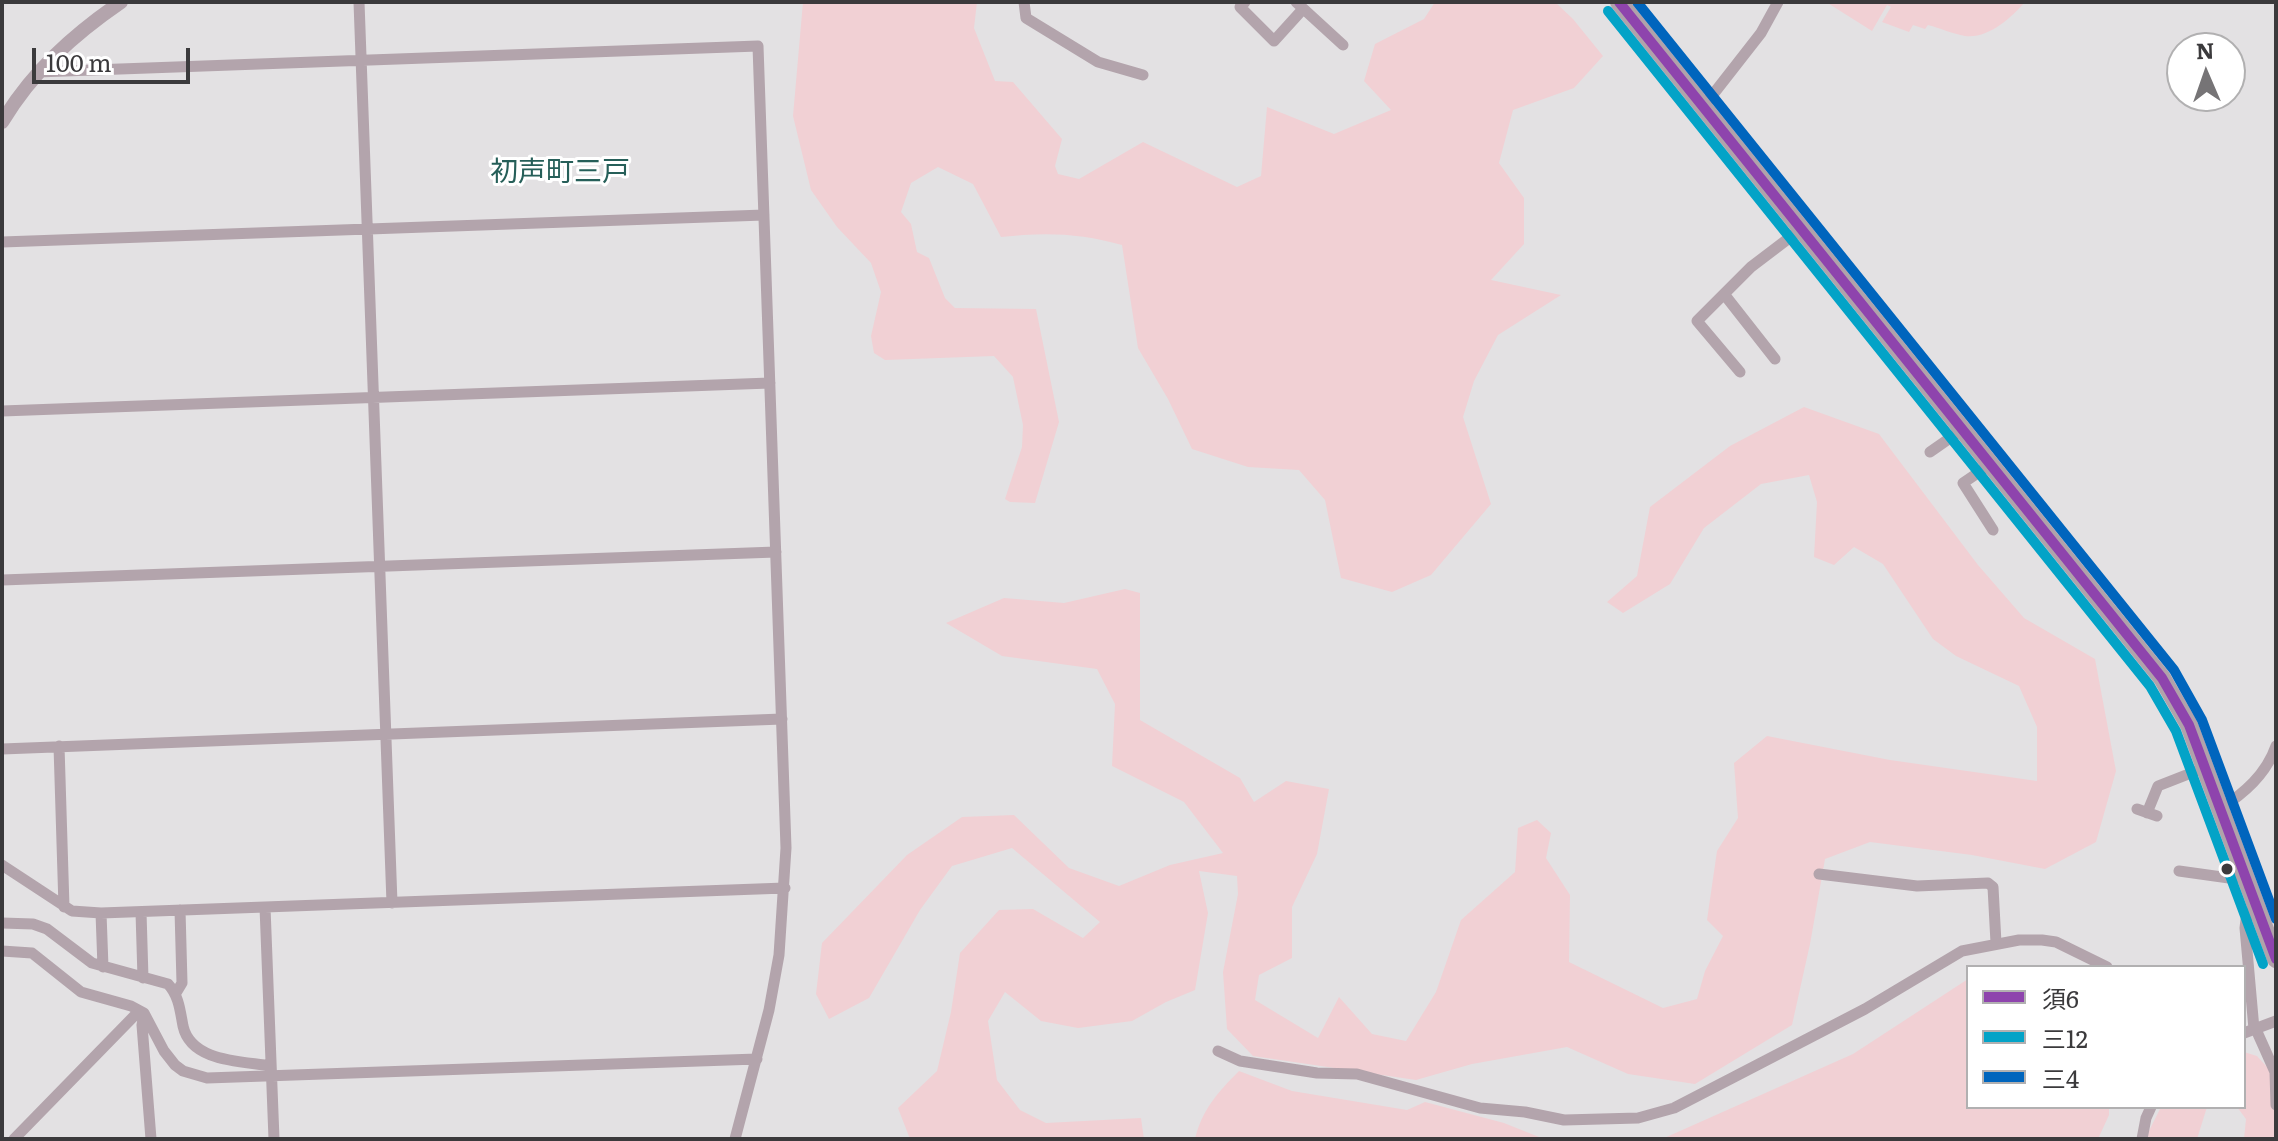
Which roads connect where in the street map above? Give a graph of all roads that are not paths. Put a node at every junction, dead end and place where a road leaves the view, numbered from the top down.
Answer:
1 (121, 2) edge
2 (359, 2) edge
3 (1024, 2) edge
4 (1245, 2) edge
5 (1619, 2) edge
6 (1778, 2) edge
7 (1300, 5) edge
8 (1343, 45) dead end
9 (361, 60) junction
10 (37, 72) junction
11 (1143, 75) dead end
12 (1704, 106) junction
13 (2, 122) edge
14 (764, 215) junction
15 (367, 229) junction
16 (1801, 229) junction
17 (2, 242) edge
18 (1724, 294) junction
19 (1775, 359) dead end
20 (1740, 372) dead end
21 (770, 383) junction
22 (373, 397) junction
23 (2, 411) edge
24 (1963, 429) junction
25 (1930, 452) dead end
26 (1991, 464) junction
27 (1993, 530) dead end
28 (776, 552) junction
29 (380, 566) junction
30 (2, 580) edge
31 (782, 719) junction
32 (386, 734) junction
33 (59, 746) junction
34 (2276, 746) edge
35 (2, 749) edge
36 (2204, 768) junction
37 (2219, 810) junction
38 (2147, 813) dead end
39 (2, 865) edge
40 (2179, 871) dead end
41 (1819, 874) dead end
42 (2243, 876) junction
43 (785, 888) junction
44 (392, 903) junction
45 (2255, 906) junction
46 (64, 907) junction
47 (265, 907) junction
48 (180, 910) junction
49 (141, 912) junction
50 (101, 913) junction
51 (2, 923) edge
52 (1996, 943) junction
53 (2, 951) edge
54 (2276, 959) edge
55 (2103, 965) edge
56 (103, 967) junction
57 (143, 978) junction
58 (176, 993) junction
59 (142, 1012) junction
60 (2276, 1021) edge
61 (2250, 1030) edge
62 (1218, 1051) dead end
63 (2276, 1051) edge
64 (757, 1059) junction
65 (271, 1071) junction
66 (2276, 1105) edge
67 (2150, 1109) edge
68 (14, 1139) edge
69 (151, 1139) edge
70 (274, 1139) edge
71 (735, 1139) edge
72 (2142, 1139) edge

1 - 10 street
2 - 9 street
3 - 11 street
4 - 7 street
5 - 12 highway
6 - 12 street
7 - 8 street
9 - 10 street
9 - 14 street
9 - 15 street
10 - 13 street
12 - 16 highway
14 - 15 street
14 - 21 street
15 - 17 street
15 - 22 street
16 - 18 street
16 - 24 highway
18 - 19 street
18 - 20 street
21 - 22 street
21 - 28 street
22 - 23 street
22 - 29 street
24 - 25 street
24 - 26 highway
26 - 27 street
26 - 36 highway
28 - 29 street
28 - 31 street
29 - 30 street
29 - 32 street
31 - 32 street
31 - 43 street
32 - 33 street
32 - 44 street
33 - 35 street
33 - 46 street
34 - 37 street
36 - 37 highway
36 - 38 street
37 - 42 highway
39 - 46 street
40 - 42 street
41 - 52 street
42 - 45 highway
43 - 44 street
43 - 64 street
44 - 47 street
45 - 54 highway
45 - 61 street
46 - 50 street
47 - 48 street
47 - 65 street
48 - 49 street
48 - 58 street
49 - 50 street
49 - 57 street
50 - 56 street
51 - 56 street
52 - 55 street
52 - 62 street
53 - 59 street
56 - 57 street
57 - 58 street
58 - 65 street
59 - 65 street
59 - 68 street
59 - 69 street
60 - 61 street
61 - 63 street
61 - 66 street
64 - 65 street
64 - 71 street
65 - 70 street
67 - 72 street

